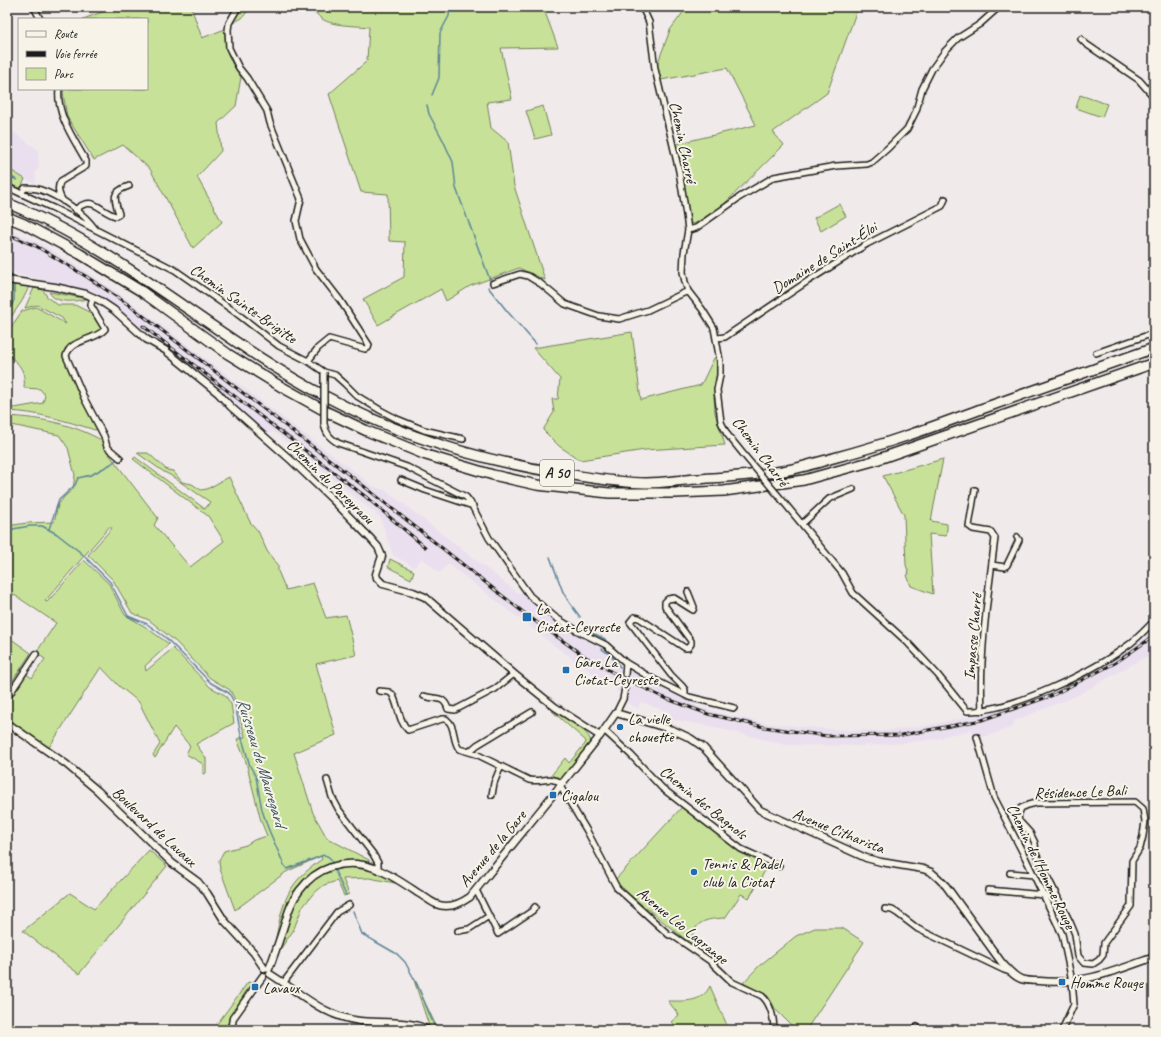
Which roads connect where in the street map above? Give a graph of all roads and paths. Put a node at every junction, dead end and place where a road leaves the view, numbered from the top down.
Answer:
1 (34, 7) edge
2 (237, 7) edge
3 (642, 7) edge
4 (999, 7) edge
5 (40, 18) edge
6 (1081, 39) dead end
7 (59, 90) edge
8 (1153, 94) edge
9 (129, 186) dead end
10 (7, 187) edge
11 (21, 193) junction
12 (945, 200) dead end
13 (63, 201) junction
14 (7, 203) edge
15 (75, 210) junction
16 (7, 217) edge
17 (95, 230) junction
18 (688, 230) junction
19 (7, 280) edge
20 (493, 283) dead end
21 (688, 291) junction
22 (93, 297) junction
23 (1154, 333) edge
24 (716, 338) junction
25 (1154, 348) edge
26 (1096, 353) dead end
27 (308, 361) junction
28 (1154, 363) edge
29 (324, 372) junction
30 (463, 439) dead end
31 (120, 458) dead end
32 (401, 480) dead end
33 (853, 490) dead end
34 (975, 490) dead end
35 (473, 506) junction
36 (802, 524) junction
37 (1017, 537) dead end
38 (992, 565) junction
39 (688, 592) dead end
40 (1154, 621) edge
41 (36, 654) dead end
42 (626, 663) junction
43 (514, 674) junction
44 (625, 675) tunnel mouth
45 (625, 688) tunnel mouth
46 (379, 691) dead end
47 (685, 695) junction
48 (424, 696) dead end
49 (7, 698) edge
50 (734, 708) dead end
51 (982, 711) junction
52 (532, 712) dead end
53 (616, 712) junction
54 (7, 723) edge
55 (604, 730) junction
56 (600, 736) junction
57 (977, 737) dead end
58 (470, 751) junction
59 (501, 766) junction
60 (327, 780) dead end
61 (561, 784) junction
62 (492, 795) dead end
63 (779, 866) dead end
64 (378, 869) junction
65 (1010, 873) dead end
66 (1034, 875) junction
67 (476, 890) junction
68 (988, 890) dead end
69 (1056, 892) junction
70 (1044, 896) junction
71 (349, 905) dead end
72 (535, 906) dead end
73 (885, 909) dead end
74 (489, 916) junction
75 (458, 931) dead end
76 (1154, 957) edge
77 (268, 971) junction
78 (1010, 972) junction
79 (284, 982) junction
80 (1072, 982) junction
81 (231, 1030) edge
82 (427, 1030) edge
83 (774, 1030) edge
84 (1062, 1030) edge

1 - 5 street
2 - 27 street
3 - 18 street, Chemin Charré
4 - 18 street
6 - 8 street
7 - 13 street
9 - 15 street
10 - 11 street, Chemin Sainte-Brigitte
11 - 13 street
11 - 17 street, Chemin Sainte-Brigitte
12 - 24 street, Domaine de Saint-Éloi
13 - 15 street
14 - 25 highway, A 50
15 - 17 street
16 - 28 highway, A 50
17 - 27 street, Chemin Sainte-Brigitte
18 - 21 street, Chemin Charré
19 - 22 street, Chemin du Pareyraou
20 - 21 street
21 - 24 street, Chemin Charré
22 - 31 street
22 - 43 street, Chemin du Pareyraou
23 - 26 street
24 - 36 street, Chemin Charré, bridge
27 - 29 street, Chemin Sainte-Brigitte
29 - 30 street, Chemin Sainte-Brigitte
29 - 35 street, bridge
32 - 35 street
33 - 36 street
34 - 38 street, Impasse Charré
35 - 42 street
36 - 51 street, Chemin Charré
37 - 38 street
38 - 51 street, Impasse Charré
39 - 47 street
40 - 51 street
41 - 49 street
42 - 44 street
42 - 47 street
43 - 48 street
43 - 56 street, Chemin du Pareyraou
45 - 53 street
46 - 58 street
47 - 50 street
52 - 58 street
53 - 55 street, Avenue de la Gare
53 - 78 street, Avenue Citharista
54 - 77 street, Boulevard de Lavaux
55 - 56 street, Avenue de la Gare
55 - 63 street, Chemin des Bagnols
56 - 61 street, Avenue de la Gare
57 - 66 street, Chemin de l'Homme Rouge
58 - 59 street
59 - 61 street
59 - 62 street
60 - 64 street
61 - 67 street, Avenue de la Gare
61 - 83 street, Avenue Léo Lagrange
64 - 67 street, Avenue de la Gare
64 - 77 street, Avenue de la Gare
65 - 66 street
66 - 70 street, Chemin de l'Homme Rouge
67 - 74 street
68 - 70 street
69 - 69 street, Résidence Le Bali
69 - 70 street
70 - 80 street, Chemin de l'Homme Rouge
71 - 79 street
72 - 74 street
73 - 78 street
74 - 75 street
76 - 80 street, Avenue Citharista
77 - 79 street, Boulevard de Lavaux
77 - 81 street
78 - 80 street, Avenue Citharista
79 - 82 street, Boulevard de Lavaux
80 - 84 street, Chemin de l'Homme Rouge

